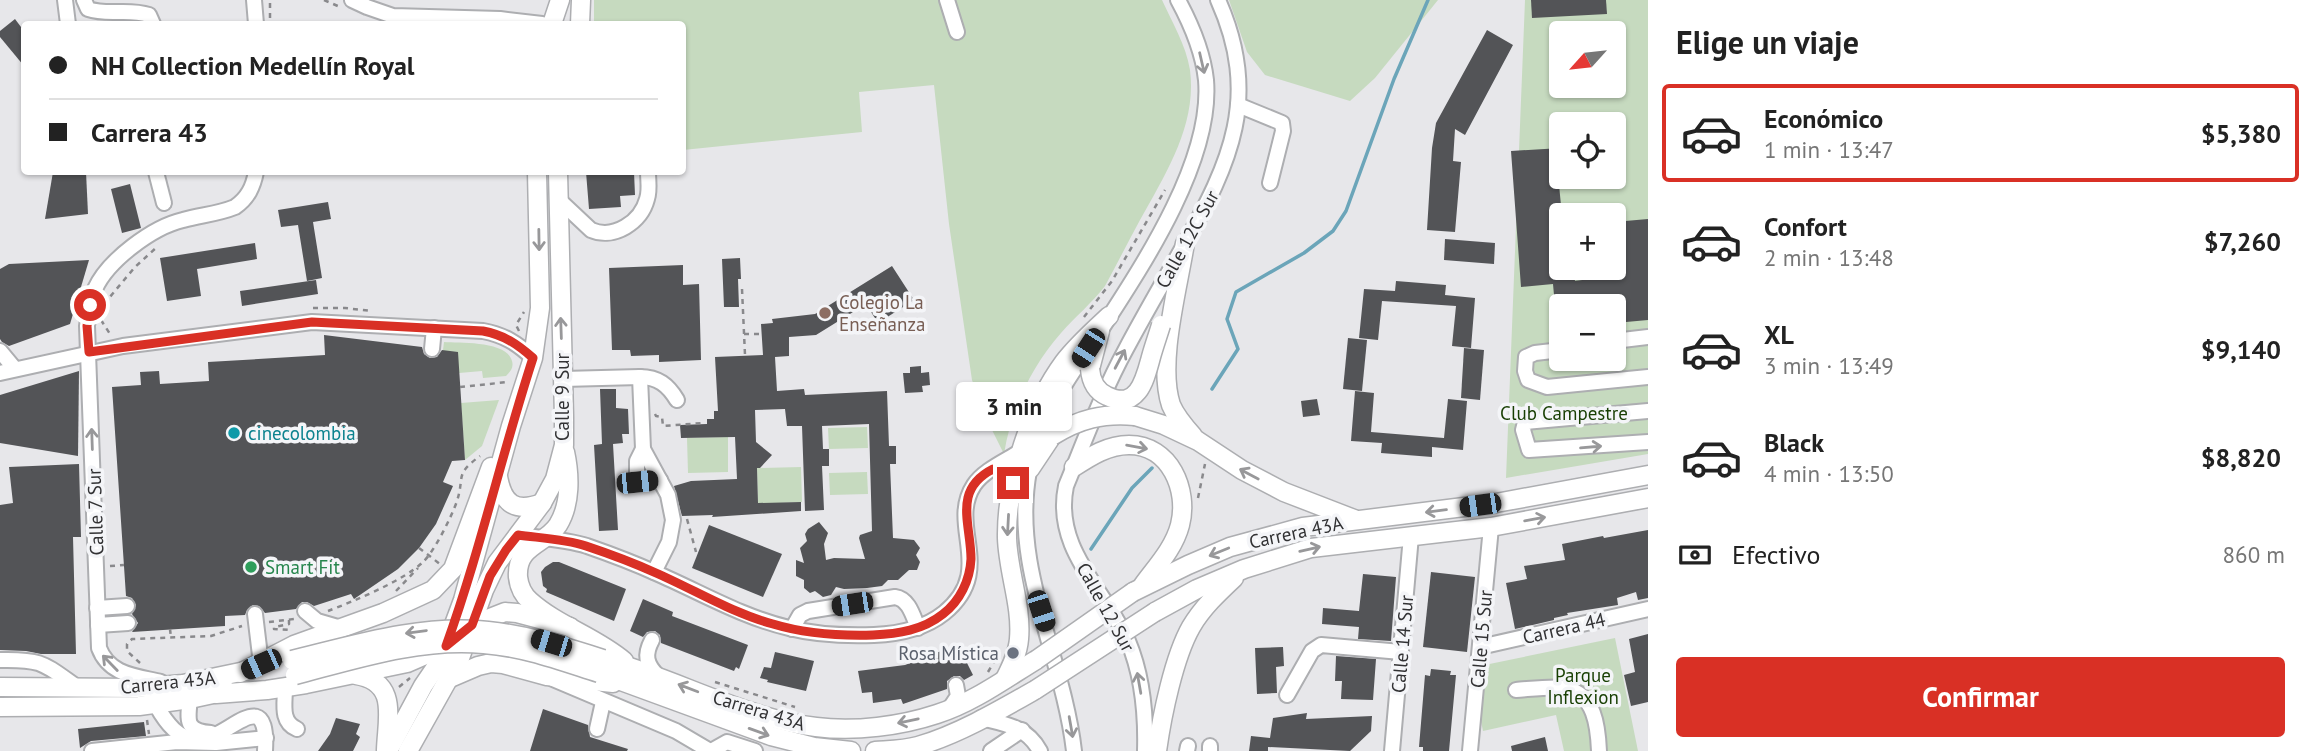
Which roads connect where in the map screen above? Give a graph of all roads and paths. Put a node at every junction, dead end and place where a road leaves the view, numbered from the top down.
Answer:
1 (65, 0) edge
2 (84, 0) edge
3 (254, 0) edge
4 (270, 0) edge
5 (352, 0) edge
6 (560, 0) edge
7 (581, 0) edge
8 (947, 0) edge
9 (1178, 0) edge
10 (1218, 0) edge
11 (367, 4) edge
12 (393, 20) edge
13 (68, 21) edge
14 (152, 21) edge
15 (256, 21) edge
16 (269, 21) edge
17 (517, 21) edge
18 (553, 21) edge
19 (580, 21) edge
20 (957, 32) dead end
21 (1238, 105) junction
22 (157, 175) edge
23 (255, 175) edge
24 (537, 175) edge
25 (558, 175) edge
26 (648, 175) edge
27 (1169, 183) dead end
28 (1270, 183) dead end
29 (558, 199) junction
30 (164, 203) dead end
31 (1185, 243) junction
32 (158, 246) dead end
33 (1180, 272) junction
34 (742, 289) dead end
35 (101, 307) dead end
36 (310, 308) dead end
37 (526, 309) dead end
38 (372, 311) dead end
39 (100, 317) dead end
40 (1105, 323) junction
41 (1079, 324) dead end
42 (434, 328) junction
43 (744, 334) junction
44 (762, 334) dead end
45 (1648, 337) edge
46 (116, 338) dead end
47 (1626, 340) edge
48 (515, 342) junction
49 (432, 349) dead end
50 (0, 351) edge
51 (1549, 351) edge
52 (89, 352) junction
53 (745, 355) dead end
54 (533, 358) junction
55 (7, 371) edge
56 (640, 377) junction
57 (1648, 377) edge
58 (563, 379) junction
59 (508, 382) dead end
60 (460, 387) dead end
61 (677, 400) dead end
62 (654, 408) dead end
63 (1648, 411) edge
64 (703, 424) dead end
65 (510, 426) junction
66 (1648, 442) edge
67 (1203, 444) junction
68 (564, 445) junction
69 (643, 449) junction
70 (1021, 451) junction
71 (481, 455) dead end
72 (1074, 467) junction
73 (993, 469) junction
74 (1030, 469) junction
75 (1648, 475) edge
76 (498, 477) junction
77 (660, 480) junction
78 (1013, 483) junction
79 (1648, 498) edge
80 (542, 503) junction
81 (1197, 503) dead end
82 (686, 516) dead end
83 (561, 517) junction
84 (1357, 520) junction
85 (1491, 527) junction
86 (518, 535) junction
87 (1411, 536) junction
88 (541, 538) junction
89 (583, 545) junction
90 (419, 548) dead end
91 (695, 552) dead end
92 (429, 555) junction
93 (440, 564) dead end
94 (124, 565) dead end
95 (420, 565) junction
96 (105, 566) dead end
97 (1244, 569) junction
98 (654, 572) junction
99 (1137, 590) junction
100 (388, 604) junction
101 (127, 606) dead end
102 (97, 608) junction
103 (1648, 608) edge
104 (328, 611) dead end
105 (302, 613) junction
106 (257, 620) junction
107 (289, 620) junction
108 (128, 623) dead end
109 (98, 625) junction
110 (472, 625) junction
111 (570, 627) junction
112 (341, 628) junction
113 (918, 628) junction
114 (170, 629) dead end
115 (792, 629) junction
116 (171, 638) junction
117 (652, 640) dead end
118 (446, 646) junction
119 (1480, 647) junction
120 (1401, 652) junction
121 (0, 660) edge
122 (291, 660) junction
123 (261, 664) junction
124 (146, 666) dead end
125 (601, 666) junction
126 (629, 666) junction
127 (240, 673) junction
128 (352, 674) junction
129 (658, 676) junction
130 (547, 677) junction
131 (450, 678) junction
132 (1005, 679) junction
133 (172, 685) junction
134 (630, 685) junction
135 (957, 685) dead end
136 (0, 687) edge
137 (77, 687) junction
138 (1516, 690) dead end
139 (1287, 695) dead end
140 (190, 699) junction
141 (603, 702) junction
142 (0, 707) edge
143 (950, 708) junction
144 (152, 711) junction
145 (981, 718) junction
146 (297, 729) dead end
147 (597, 729) dead end
148 (1022, 730) junction
149 (149, 732) dead end
150 (216, 734) junction
151 (265, 745) edge
152 (916, 749) edge
153 (92, 751) edge
154 (387, 751) edge
155 (408, 751) edge
156 (711, 751) edge
157 (755, 751) edge
158 (851, 751) edge
159 (875, 751) edge
160 (991, 751) edge
161 (1040, 751) edge
162 (1074, 751) edge
163 (1145, 751) edge
164 (1157, 751) edge
165 (1392, 751) edge
166 (1471, 751) edge
167 (1599, 751) edge

1 - 13 street
2 - 14 street
3 - 15 street
4 - 16 path
5 - 11 street
6 - 18 main road
7 - 19 main road
8 - 20 street
9 -> 40 street, Calle 12C Sur
10 - 21 street, Calle 12C Sur
11 - 12 street
12 - 17 street
21 - 28 street
21 - 31 street, Calle 12C Sur
22 - 30 street
23 - 52 street, Calle 7 Sur
24 -> 54 main road, Calle 9 Sur
25 - 29 main road, Calle 9 Sur
26 - 29 street
27 - 41 path
58 -> 29 main road, Calle 9 Sur
31 - 33 main road
72 -> 31 street, Calle 12C Sur
32 - 35 path
33 - 40 main road, bridge
33 - 67 main road
34 - 43 path
36 - 38 path
37 - 48 path
39 - 46 path
40 - 70 main road
40 - 74 street, Calle 12C Sur
42 - 48 street
42 - 49 street
42 - 52 street
43 - 44 path
43 - 53 path
45 - 47 street
48 - 54 street
50 - 55 street
51 - 57 street
52 - 55 street
102 -> 52 street, Calle 7 Sur
54 - 65 main road, Calle 9 Sur
56 - 58 street
56 - 61 street
56 - 69 street
58 - 68 main road, Calle 9 Sur
59 - 60 path
62 - 64 path
63 -> 66 street
65 - 76 main road, Calle 9 Sur
65 - 100 main road
67 - 74 main road, bridge
67 - 81 path
84 -> 67 main road
68 - 80 main road, Calle 9 Sur
68 - 83 main road
69 - 77 street
69 - 77 street
70 - 73 street
70 - 78 main road
71 - 92 path
72 -> 99 main road
163 -> 72 street, Calle 12 Sur
73 - 78 street
73 - 113 street
74 -> 162 street
75 -> 84 main road, Carrera 43A
76 - 80 main road
76 - 118 main road, Calle 9 Sur
77 - 98 street
78 -> 132 main road
85 -> 79 main road, Carrera 43A
80 - 86 main road, Calle 9 Sur
82 - 91 path
83 - 88 main road
83 - 89 street
84 -> 99 main road, Carrera 43A
85 - 87 main road, Carrera 43A
85 - 119 street, Calle 15 Sur
86 - 88 street
86 - 110 main road, Calle 9 Sur
97 -> 87 main road, Carrera 43A
87 - 120 street, Calle 14 Sur
88 - 89 street
88 - 111 main road
89 - 98 street
90 - 92 path
92 - 93 path
92 - 95 path
94 - 96 path
95 - 100 path
95 - 104 path
97 - 145 main road, Carrera 43A, bridge
97 - 164 main road
98 - 115 street
99 - 132 main road, Carrera 43A, bridge
100 - 112 main road
101 - 102 street
102 - 109 street, Calle 7 Sur
103 - 119 street, Carrera 44
105 - 107 path
105 - 112 street
105 - 122 street
106 - 107 path
106 - 116 path
106 - 123 street
107 - 122 path
108 - 109 street
133 -> 109 street, Calle 7 Sur
110 - 111 main road
110 - 118 main road
110 - 131 main road, Calle 9 Sur
111 - 126 main road
112 - 122 main road
113 - 115 street
113 - 115 street
114 - 116 path
116 - 124 path
117 - 129 street
118 - 128 main road
118 - 154 main road, Calle 9 Sur
119 - 166 street, Calle 15 Sur
120 - 139 street
120 - 165 street, Calle 14 Sur
121 - 137 street
122 - 123 main road
122 - 125 main road, Carrera 43A, bridge
122 - 127 main road, Carrera 43A
122 - 128 main road
122 - 140 main road, Carrera 43A
122 - 146 street
123 - 127 main road
125 - 126 main road, Carrera 43A
125 - 134 main road, Carrera 43A
126 - 129 main road, Carrera 43A
127 - 133 main road, Carrera 43A
128 - 154 main road
143 -> 129 main road, Carrera 43A
130 - 131 main road
130 - 134 main road
130 - 141 street, Carrera 43A
131 - 155 main road, Calle 9 Sur
132 - 143 main road, Carrera 43A
133 - 137 main road, Carrera 43A
134 -> 158 main road, Carrera 43A
135 - 143 street
136 - 137 main road, Carrera 43A
138 - 167 street
140 - 144 main road, Carrera 43A
140 - 150 street
141 - 147 street
141 - 156 street, Carrera 43A
142 - 144 main road, Carrera 43A
144 - 149 path
144 - 150 street
145 - 148 street
145 - 152 main road, Carrera 43A
148 - 160 street
148 - 161 street
150 - 151 street
151 - 153 street
152 - 159 main road, Carrera 43A
156 - 157 street, Carrera 43A

